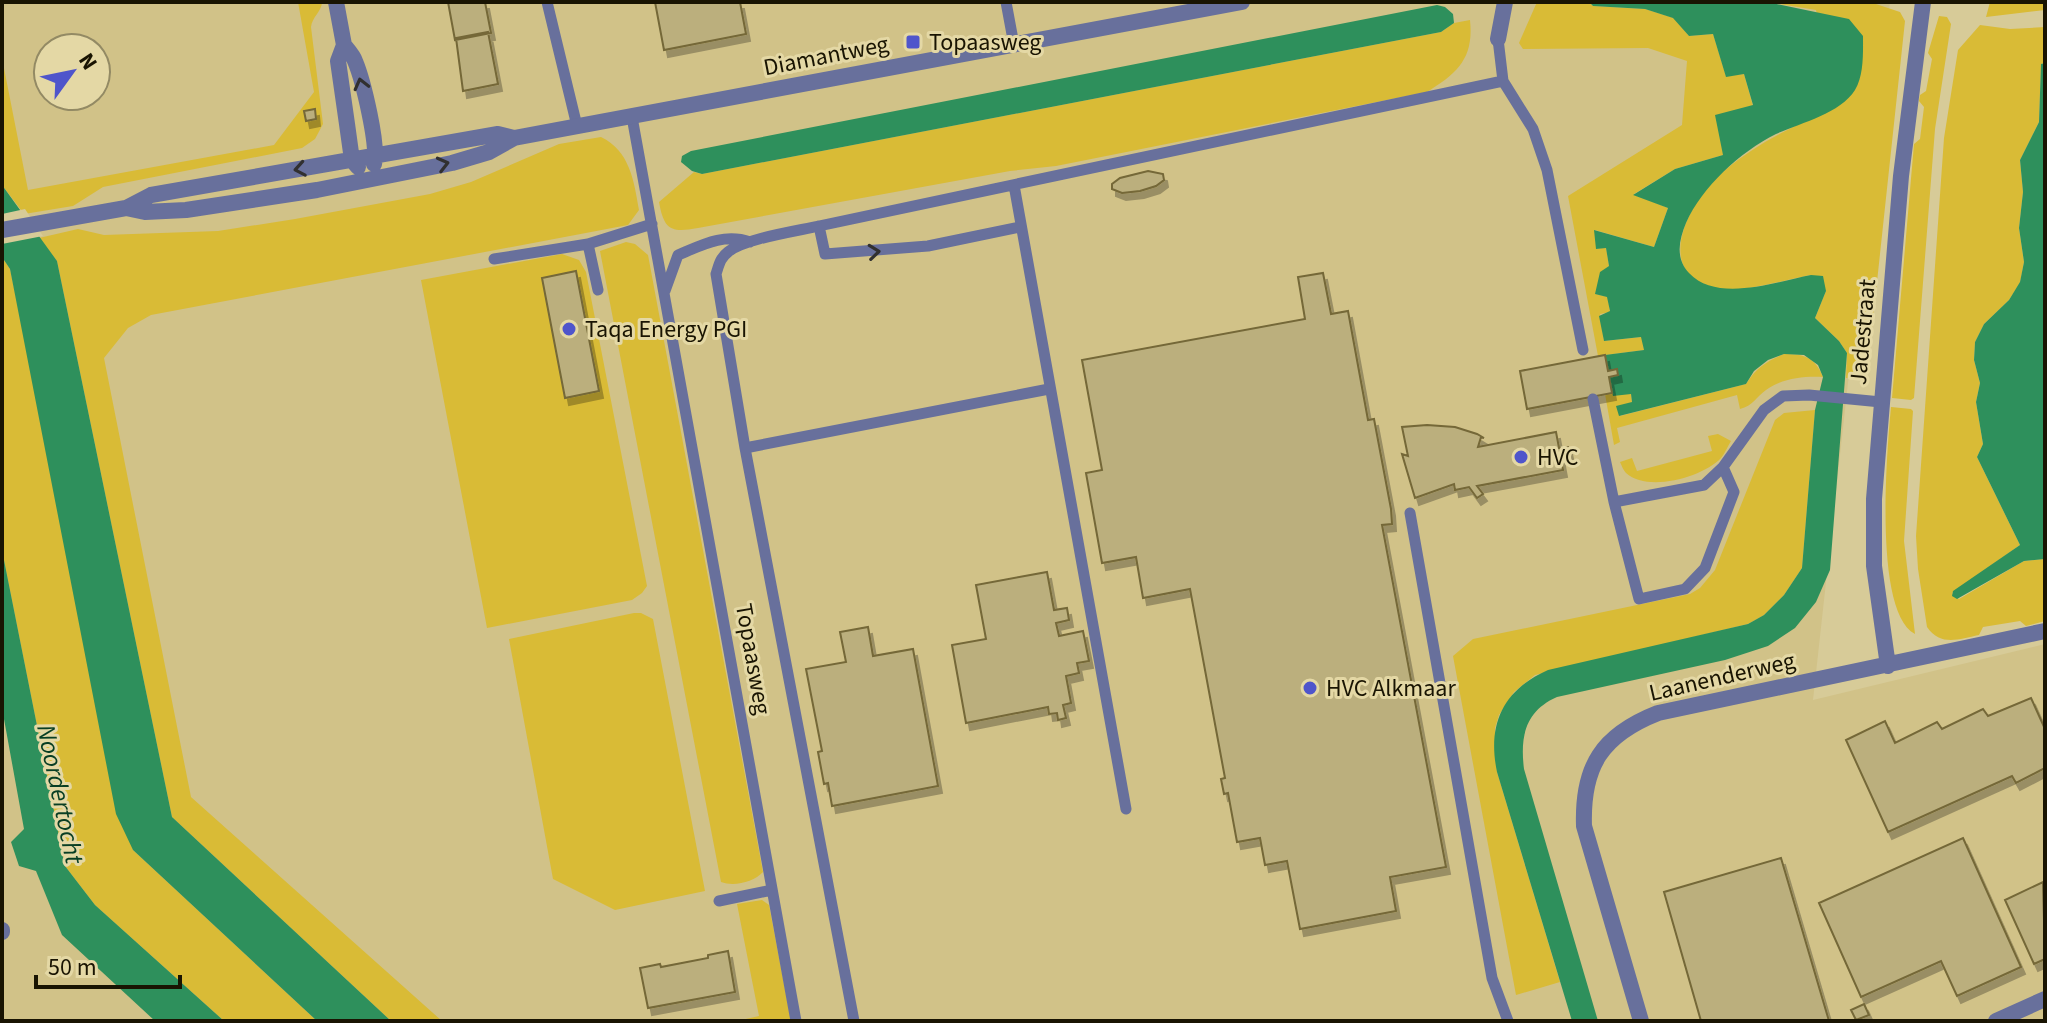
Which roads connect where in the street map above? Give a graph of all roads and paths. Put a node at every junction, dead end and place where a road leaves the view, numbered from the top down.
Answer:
1 (336, 2) edge
2 (547, 2) edge
3 (1006, 2) edge
4 (1242, 2) edge
5 (1505, 2) edge
6 (1923, 2) edge
7 (1498, 39) joint
8 (344, 45) junction
9 (1014, 45) junction
10 (1503, 81) junction
11 (632, 117) junction
12 (577, 126) junction
13 (514, 138) junction
14 (377, 155) junction
15 (352, 160) junction
16 (369, 180) junction
17 (1014, 185) junction
18 (126, 208) junction
19 (652, 224) junction
20 (819, 226) junction
21 (1020, 227) junction
22 (2, 230) edge
23 (751, 242) junction
24 (588, 244) junction
25 (494, 259) dead end
26 (598, 290) dead end
27 (664, 294) junction
28 (1583, 350) dead end
29 (1049, 389) junction
30 (1593, 399) dead end
31 (1881, 402) junction
32 (745, 448) junction
33 (1723, 467) junction
34 (1614, 502) junction
35 (1410, 513) dead end
36 (2045, 631) edge
37 (1888, 666) junction
38 (1126, 809) dead end
39 (772, 890) junction
40 (719, 901) dead end
41 (2045, 999) edge
42 (796, 1021) edge
43 (854, 1021) edge
44 (1508, 1021) edge
45 (1641, 1021) edge
46 (1996, 1021) edge

1 - 8 street
2 - 12 lane
3 - 9 lane
4 - 9 street, Diamantweg
5 - 7 street
6 - 31 street, Jadestraat
7 - 10 lane
14 -> 8 street
8 - 15 street
9 - 11 street, Diamantweg
10 - 17 lane
10 - 28 lane
11 - 12 street, Diamantweg
11 - 19 lane, Topaasweg
12 - 13 street, Diamantweg
13 - 14 street, Diamantweg
16 -> 13 street, Diamantweg
14 - 15 street, Diamantweg
14 - 16 street
15 - 16 street
15 -> 18 street, Diamantweg
16 - 18 street, Diamantweg
17 - 20 lane
17 - 21 lane
18 - 22 street, Diamantweg
19 - 24 lane
19 - 27 lane, Topaasweg
20 -> 21 lane
20 - 23 lane
21 - 29 lane
23 - 27 lane
23 - 32 lane
24 - 25 lane
24 - 26 lane
27 - 39 lane, Topaasweg
29 - 32 lane
29 - 38 lane
30 - 34 lane
31 - 33 lane
31 - 37 street, Jadestraat
32 - 43 lane
33 - 34 lane
33 - 34 lane
35 - 44 lane
36 - 37 street, Laanenderweg
37 - 45 street, Laanenderweg
39 - 40 lane
39 - 42 lane, Topaasweg
41 - 46 street

